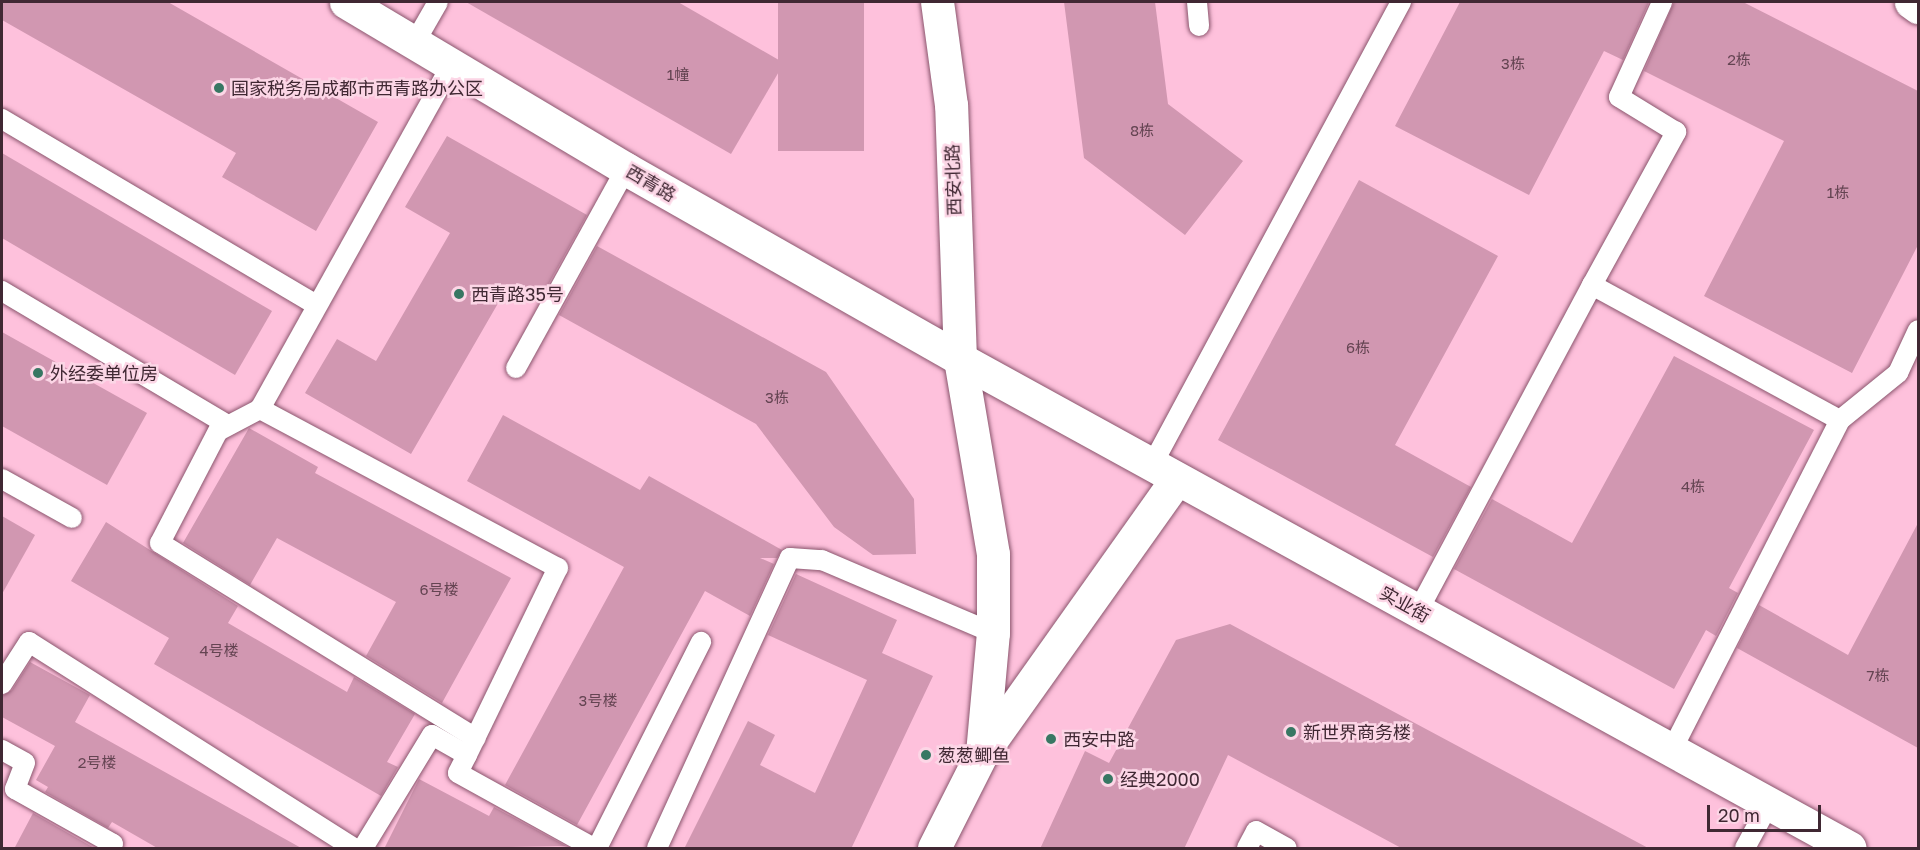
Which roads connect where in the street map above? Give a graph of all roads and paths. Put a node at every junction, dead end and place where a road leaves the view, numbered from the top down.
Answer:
1 (346, 2) edge
2 (438, 2) edge
3 (937, 2) edge
4 (1197, 2) edge
5 (1401, 2) edge
6 (1662, 2) edge
7 (1911, 2) edge
8 (1918, 7) edge
9 (1199, 26) dead end
10 (415, 42) junction
11 (452, 64) junction
12 (2, 119) edge
13 (626, 169) junction
14 (1592, 285) junction
15 (2, 291) edge
16 (317, 305) junction
17 (1918, 330) edge
18 (960, 359) junction
19 (516, 368) dead end
20 (260, 409) junction
21 (1840, 420) junction
22 (228, 425) junction
23 (1165, 472) junction
24 (2, 478) edge
25 (72, 518) dead end
26 (1418, 611) junction
27 (993, 633) junction
28 (701, 642) dead end
29 (2, 684) edge
30 (471, 747) junction
31 (2, 750) edge
32 (1672, 750) junction
33 (982, 753) junction
34 (1769, 804) junction
35 (110, 849) edge
36 (354, 849) edge
37 (363, 849) edge
38 (596, 849) edge
39 (657, 849) edge
40 (934, 849) edge
41 (1247, 849) edge
42 (1287, 849) edge
43 (1745, 849) edge
44 (1850, 849) edge

1 - 10 street, 西青路
2 - 10 lane
3 - 18 street, 西安北路
4 - 9 lane
5 - 23 lane
6 - 14 lane
7 - 8 street
10 - 11 street, 西青路
11 - 13 street, 西青路
11 - 16 lane
12 - 16 lane
13 - 18 street, 西青路
13 - 19 lane
14 - 21 lane
14 - 26 lane
15 - 22 lane
16 - 20 lane
17 - 21 lane
18 - 23 street, 实业街
18 - 27 street
20 - 22 lane
20 - 30 lane
21 - 32 lane
22 - 30 lane
23 - 26 street, 实业街
23 - 33 street
24 - 25 lane
26 - 32 street, 实业街
27 - 33 street
27 - 39 lane
28 - 38 lane
29 - 36 lane
30 - 37 lane
30 - 38 lane
31 - 35 lane
32 - 34 street, 实业街
33 - 40 street
34 - 43 lane
34 - 44 street, 实业街
41 - 42 lane

